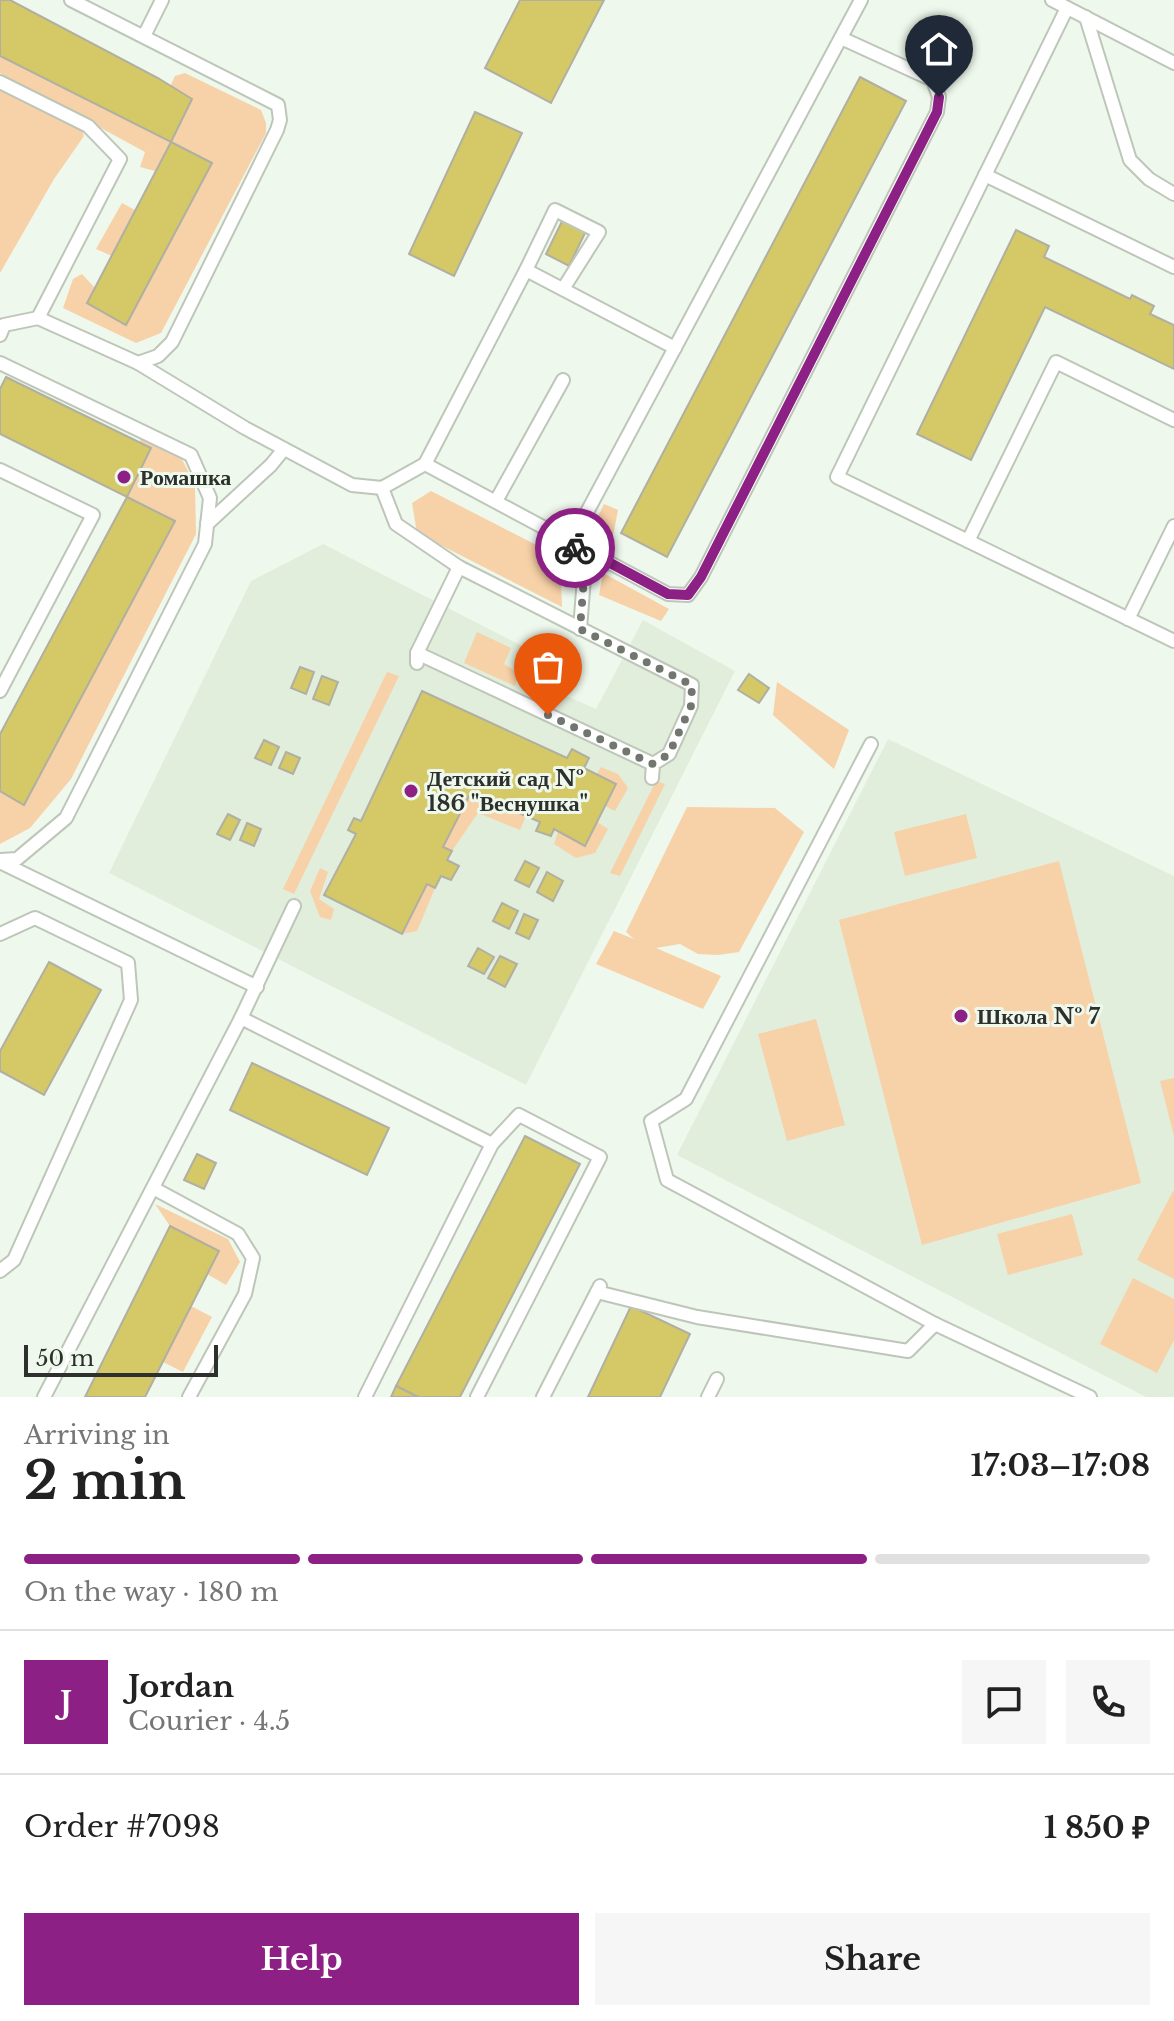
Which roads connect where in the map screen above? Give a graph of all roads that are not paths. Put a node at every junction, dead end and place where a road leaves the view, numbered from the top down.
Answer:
1 (71, 0) edge
2 (162, 0) edge
3 (861, 0) edge
4 (1052, 0) edge
5 (1067, 8) junction
6 (1086, 17) junction
7 (144, 36) junction
8 (841, 38) junction
9 (1174, 63) edge
10 (0, 82) edge
11 (985, 175) junction
12 (1174, 194) edge
13 (1174, 267) edge
14 (526, 270) junction
15 (563, 289) junction
16 (38, 318) junction
17 (0, 335) edge
18 (675, 348) junction
19 (0, 363) edge
20 (138, 363) junction
21 (563, 380) dead end
22 (1174, 420) edge
23 (284, 449) junction
24 (425, 464) junction
25 (0, 470) edge
26 (382, 488) junction
27 (496, 501) junction
28 (207, 524) junction
29 (1174, 526) edge
30 (968, 541) junction
31 (571, 542) junction
32 (459, 567) junction
33 (1128, 619) junction
34 (580, 629) junction
35 (1174, 641) edge
36 (0, 691) edge
37 (871, 744) dead end
38 (0, 861) edge
39 (294, 906) dead end
40 (0, 934) edge
41 (257, 987) junction
42 (241, 1018) junction
43 (492, 1144) junction
44 (153, 1188) junction
45 (0, 1271) edge
46 (935, 1324) junction
47 (717, 1379) dead end
48 (44, 1397) edge
49 (189, 1397) edge
50 (365, 1397) edge
51 (477, 1397) edge
52 (543, 1397) edge
53 (708, 1397) edge
54 (1090, 1397) edge

1 - 7 lane
2 - 7 lane
3 - 8 lane
4 - 5 lane
5 - 6 lane
5 - 11 lane
6 - 9 lane
6 - 12 lane
7 - 20 lane
8 - 18 lane
8 - 31 lane
10 - 16 lane
11 - 13 lane
11 - 30 lane
14 - 15 lane
14 - 15 lane
14 - 24 lane
15 - 18 lane
16 - 17 lane
16 - 20 lane
18 - 31 lane
19 - 28 lane
20 - 23 lane
21 - 27 lane
22 - 30 lane
23 - 26 lane
23 - 28 lane
24 - 26 lane
24 - 27 lane
25 - 36 lane
26 - 32 lane
27 - 31 lane
28 - 38 lane
29 - 33 lane
30 - 33 lane
31 - 34 lane
32 - 34 lane
32 - 34 lane
33 - 35 lane
37 - 46 lane
38 - 41 lane
39 - 41 lane
40 - 45 lane
41 - 42 lane
42 - 43 lane
42 - 44 lane
43 - 50 lane
43 - 51 lane
44 - 48 lane
44 - 49 lane
46 - 52 lane
46 - 54 lane
47 - 53 lane

